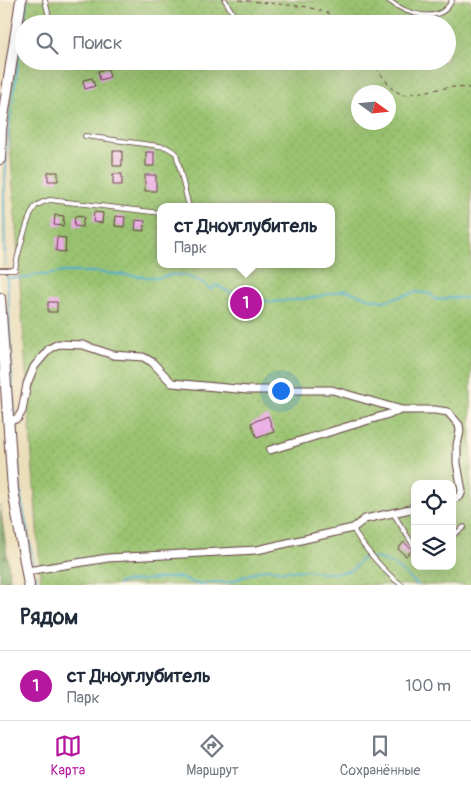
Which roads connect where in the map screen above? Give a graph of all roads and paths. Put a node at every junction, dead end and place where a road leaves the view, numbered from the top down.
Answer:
1 (21, 0) edge
2 (45, 0) edge
3 (225, 0) edge
4 (240, 0) edge
5 (388, 0) edge
6 (452, 0) edge
7 (19, 15) edge
8 (49, 15) edge
9 (234, 15) edge
10 (330, 15) edge
11 (422, 15) edge
12 (433, 15) edge
13 (15, 39) edge
14 (378, 70) edge
15 (471, 88) edge
16 (85, 136) dead end
17 (0, 159) edge
18 (188, 203) edge
19 (157, 213) edge
20 (0, 270) edge
21 (0, 298) edge
22 (402, 410) junction
23 (8, 422) junction
24 (270, 450) dead end
25 (456, 498) edge
26 (411, 509) edge
27 (392, 513) junction
28 (464, 526) dead end
29 (353, 528) junction
30 (456, 533) edge
31 (411, 542) edge
32 (27, 571) junction
33 (29, 585) edge
34 (402, 585) edge

1 - 7 street
2 - 8 lane
3 - 9 lane
4 - 10 path
5 - 11 lane
6 - 12 lane
13 - 17 street
14 - 15 path
16 - 18 lane
19 - 20 lane
21 - 23 street
22 - 23 street
22 - 24 street
22 - 25 street
23 - 32 street
26 - 27 street
27 - 29 street
27 - 31 lane
28 - 30 lane
29 - 32 street
29 - 34 lane
32 - 33 street

